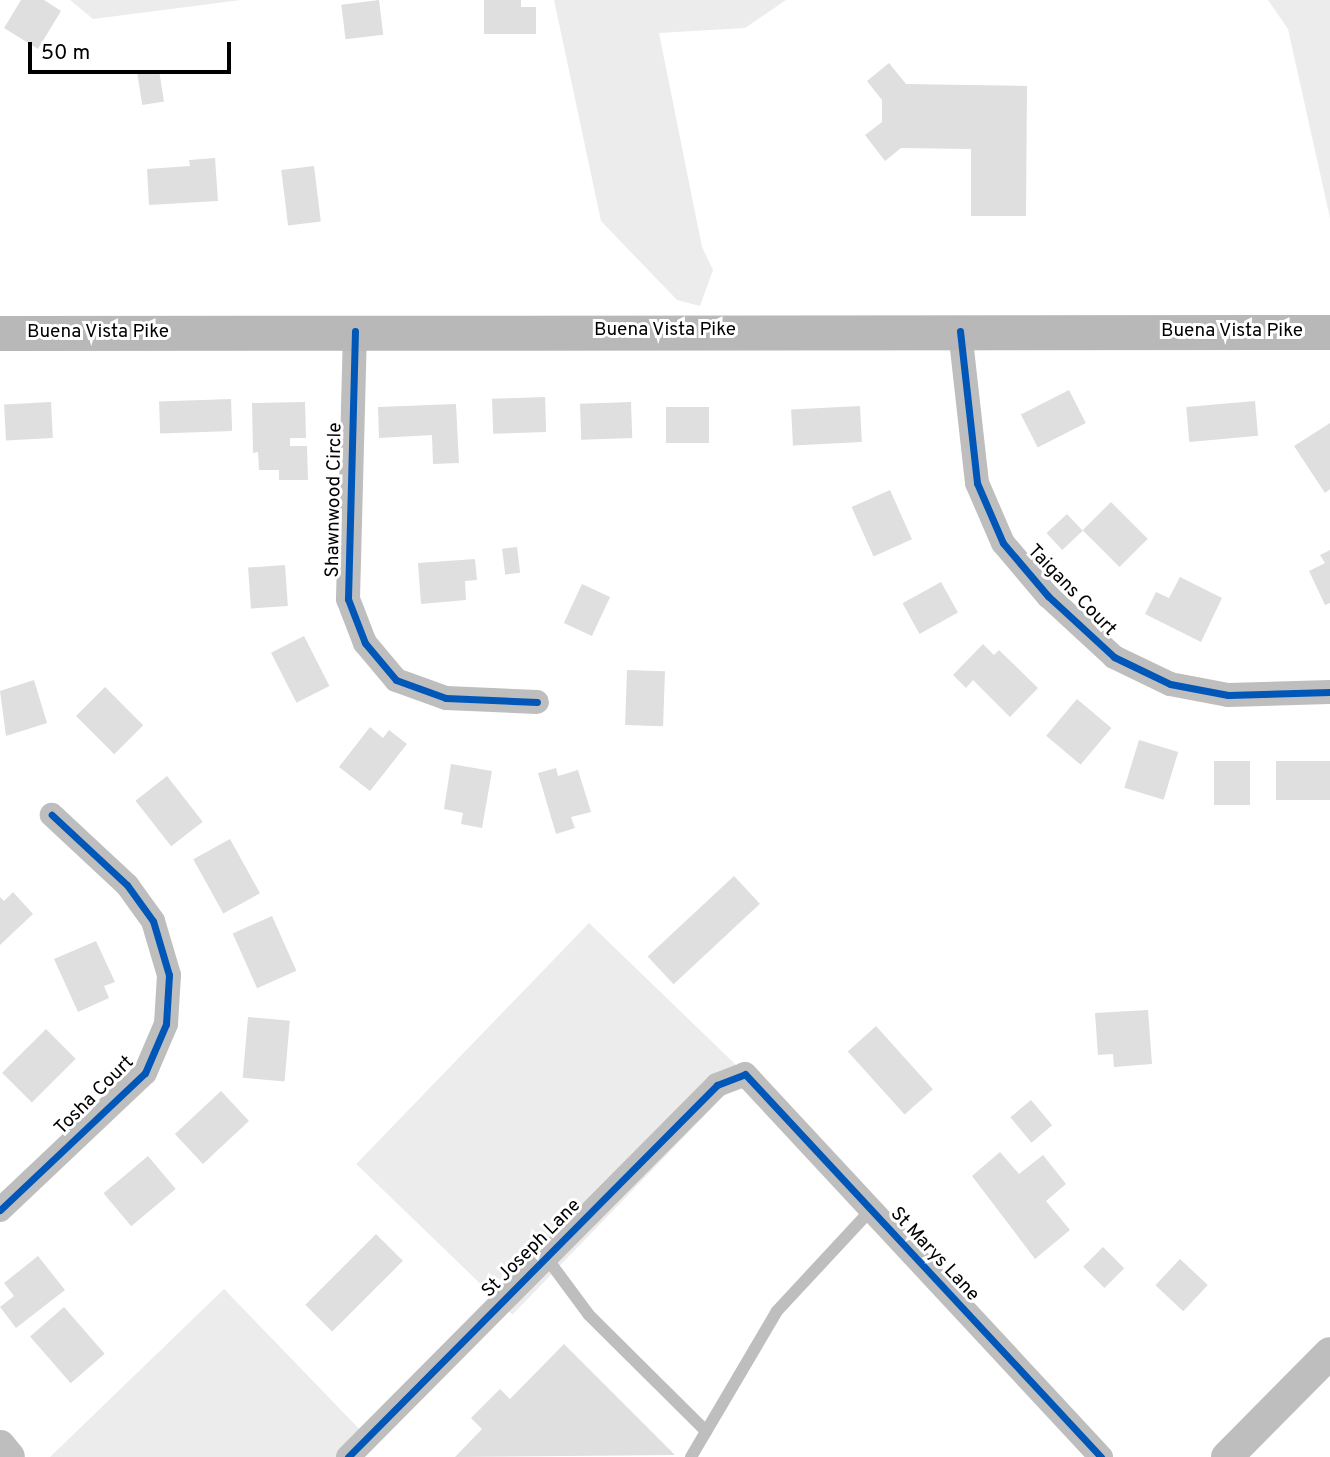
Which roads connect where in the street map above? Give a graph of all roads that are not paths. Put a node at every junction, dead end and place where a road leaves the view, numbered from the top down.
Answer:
1 (355, 331) junction
2 (960, 331) junction
3 (1330, 332) edge
4 (0, 333) edge
5 (1330, 692) edge
6 (537, 702) dead end
7 (52, 815) dead end
8 (745, 1074) joint
9 (0, 1210) edge
10 (871, 1210) junction
11 (546, 1257) junction
12 (1330, 1353) edge
13 (706, 1431) junction
14 (0, 1446) edge
15 (9, 1457) edge
16 (348, 1457) edge
17 (691, 1457) edge
18 (1101, 1457) edge
19 (1227, 1457) edge

1 - 2 main road, Buena Vista Pike
1 - 4 main road, Buena Vista Pike
1 - 6 street, Shawnwood Circle
2 - 3 main road, Buena Vista Pike
2 - 5 street, Taigans Court
7 - 9 street, Tosha Court
8 - 10 street, St Marys Lane
8 - 11 street, St Joseph Lane
10 - 13 lane
10 - 18 street, St Marys Lane
11 - 13 lane
11 - 16 street, St Joseph Lane
12 - 19 street
13 - 17 lane
14 - 15 street

